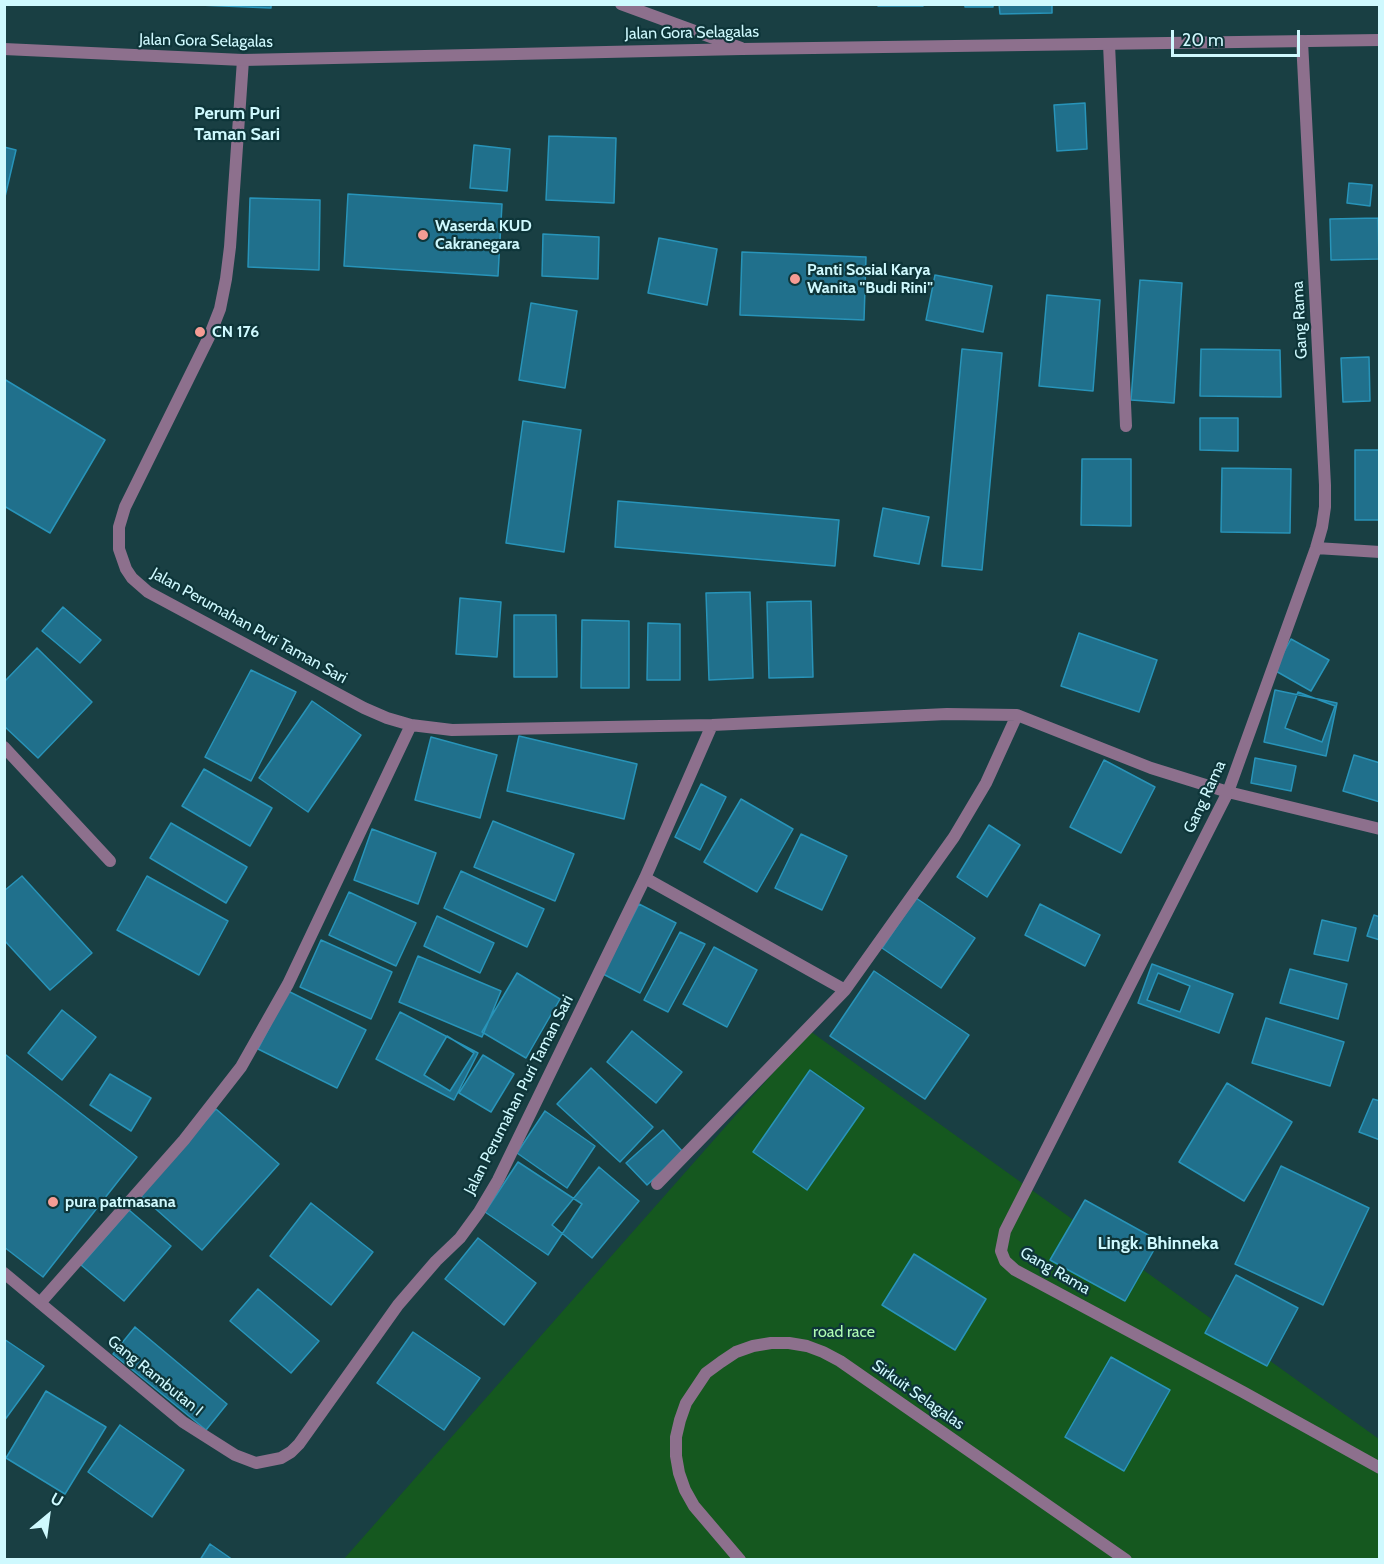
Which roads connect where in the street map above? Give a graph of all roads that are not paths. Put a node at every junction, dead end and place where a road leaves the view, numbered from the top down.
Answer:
1 (621, 4) edge
2 (1380, 40) edge
3 (1302, 41) junction
4 (1109, 44) junction
5 (742, 49) junction
6 (4, 50) edge
7 (243, 60) junction
8 (1126, 426) dead end
9 (1316, 548) junction
10 (1380, 552) edge
11 (1017, 715) junction
12 (411, 725) junction
13 (712, 725) junction
14 (4, 747) edge
15 (1228, 792) junction
16 (1380, 829) edge
17 (110, 861) dead end
18 (645, 878) junction
19 (845, 990) junction
20 (657, 1184) dead end
21 (4, 1273) edge
22 (40, 1304) junction
23 (298, 1444) joint
24 (1380, 1468) edge
25 (740, 1560) edge
26 (1126, 1560) edge

1 - 5 street
2 - 3 street, Jalan Gora Selagalas
3 - 4 street, Jalan Gora Selagalas
3 - 9 street, Gang Rama
4 - 5 street, Jalan Gora Selagalas
4 - 8 street
5 - 7 street, Jalan Gora Selagalas
6 - 7 street, Jalan Gora Selagalas
7 - 12 street, Jalan Perumahan Puri Taman Sari
9 - 10 street
9 - 15 street, Gang Rama
11 - 13 street, Jalan Perumahan Puri Taman Sari
11 - 15 street
11 - 19 street
12 - 13 street, Jalan Perumahan Puri Taman Sari
12 - 22 street
13 - 18 street, Jalan Perumahan Puri Taman Sari
14 - 17 street
15 - 16 street
15 - 24 street, Gang Rama
18 - 19 street
18 - 23 street, Jalan Perumahan Puri Taman Sari
19 - 20 street
21 - 22 street, Gang Rambutan I
22 - 23 street, Gang Rambutan I
25 - 26 street, Sirkuit Selagalas

